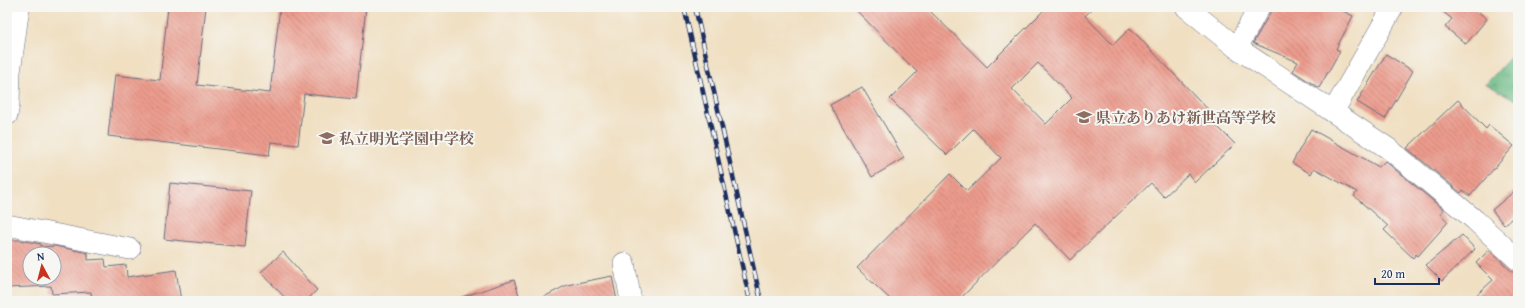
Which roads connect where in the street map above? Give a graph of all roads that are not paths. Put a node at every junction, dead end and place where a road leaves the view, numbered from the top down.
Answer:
1 (19, 7) edge
2 (1186, 7) edge
3 (1259, 7) edge
4 (1393, 7) edge
5 (1237, 48) junction
6 (1333, 112) junction
7 (7, 115) edge
8 (7, 225) edge
9 (130, 249) dead end
10 (1518, 260) edge
11 (624, 263) dead end
12 (632, 301) edge

1 - 7 street
2 - 5 street
3 - 5 street
4 - 6 street
5 - 6 street
6 - 10 street
8 - 9 street
11 - 12 street

